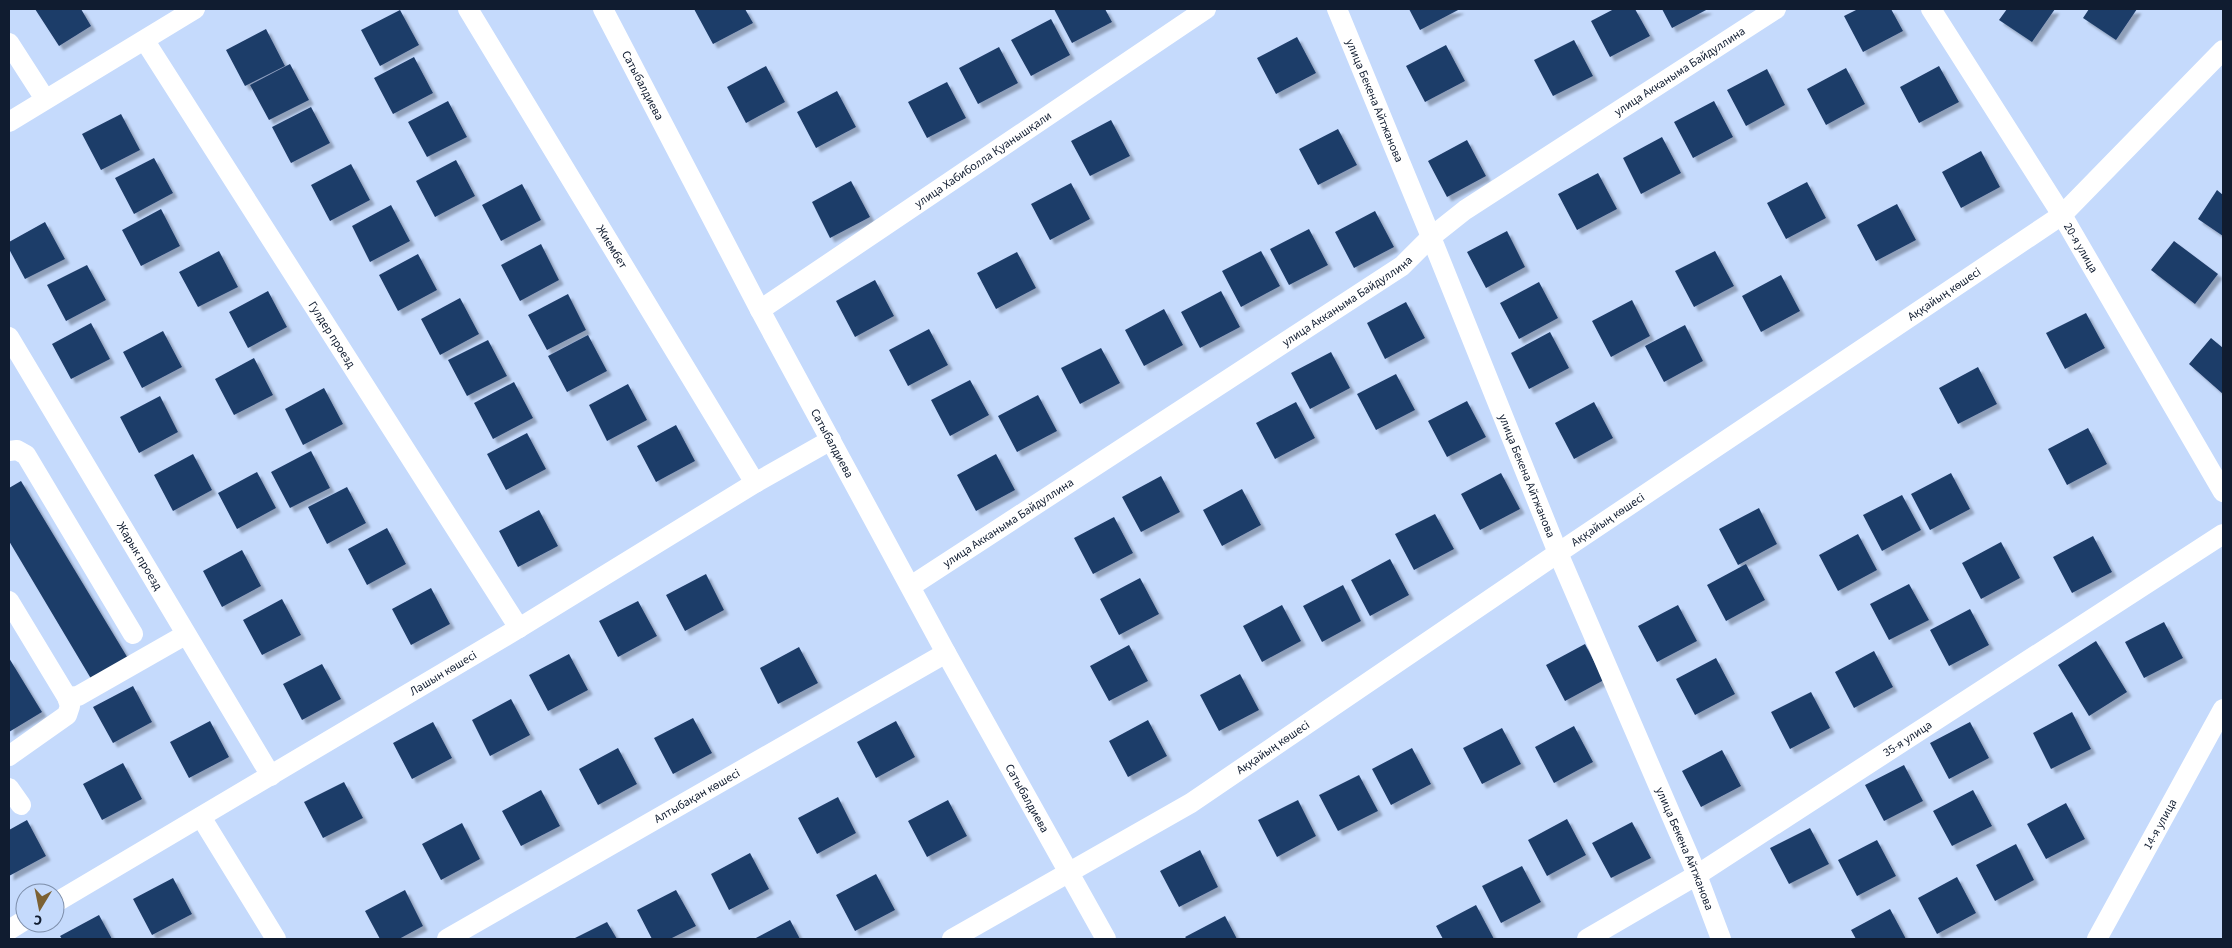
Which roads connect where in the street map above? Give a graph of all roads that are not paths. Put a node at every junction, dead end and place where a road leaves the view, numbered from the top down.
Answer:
1 (195, 9) edge
2 (468, 9) edge
3 (603, 9) edge
4 (1206, 9) edge
5 (1337, 9) edge
6 (1776, 9) edge
7 (1931, 9) edge
8 (145, 41) junction
9 (9, 43) edge
10 (2223, 50) edge
11 (45, 99) junction
12 (9, 122) edge
13 (2062, 215) junction
14 (1431, 237) junction
15 (760, 310) junction
16 (9, 337) edge
17 (831, 440) junction
18 (9, 451) edge
19 (755, 482) junction
20 (2223, 492) edge
21 (2223, 534) edge
22 (1558, 553) junction
23 (911, 586) junction
24 (9, 601) edge
25 (519, 628) junction
26 (133, 634) dead end
27 (185, 635) junction
28 (946, 652) junction
29 (67, 697) junction
30 (2223, 710) edge
31 (9, 756) edge
32 (271, 776) junction
33 (9, 788) edge
34 (21, 805) dead end
35 (201, 818) junction
36 (1070, 873) junction
37 (1697, 875) junction
38 (65, 897) edge
39 (276, 939) edge
40 (447, 939) edge
41 (952, 939) edge
42 (1106, 939) edge
43 (1587, 939) edge
44 (1722, 939) edge
45 (2097, 939) edge

1 - 8 street
2 - 19 street, Жиембет
3 - 15 street, Сатыбалдиева
4 - 15 street, улица Хабиболла Қуанышқали
5 - 14 street, улица Бекена Айтжанова
6 - 14 street, улица Акканыма Байдуллина
7 - 13 street, 20-я улица
8 - 11 street
8 - 25 street, Гулдер проезд
9 - 11 street
10 - 13 street, Аққайың көшесі
11 - 12 street
13 - 20 street, 20-я улица
13 - 22 street, Аққайың көшесі
14 - 22 street, улица Бекена Айтжанова
14 - 23 street, улица Акканыма Байдуллина
15 - 17 street, Сатыбалдиева
16 - 27 street, Жарык проезд
17 - 19 street, Лашын көшесі
17 - 23 street, Сатыбалдиева
18 - 26 street
19 - 25 street, Лашын көшесі
21 - 37 street, 35-я улица
22 - 36 street, Аққайың көшесі
22 - 37 street, улица Бекена Айтжанова
23 - 28 street, Сатыбалдиева
24 - 29 street
25 - 32 street, Лашын көшесі
27 - 29 street
27 - 32 street, Жарык проезд
28 - 36 street, Сатыбалдиева
28 - 40 street, Алтыбақан көшесі
29 - 31 street
30 - 45 street, 14-я улица
32 - 35 street, Лашын көшесі
33 - 34 street
35 - 38 street, Лашын көшесі
35 - 39 street
36 - 41 street, Аққайың көшесі
36 - 42 street, Сатыбалдиева
37 - 43 street, 35-я улица
37 - 44 street, улица Бекена Айтжанова

